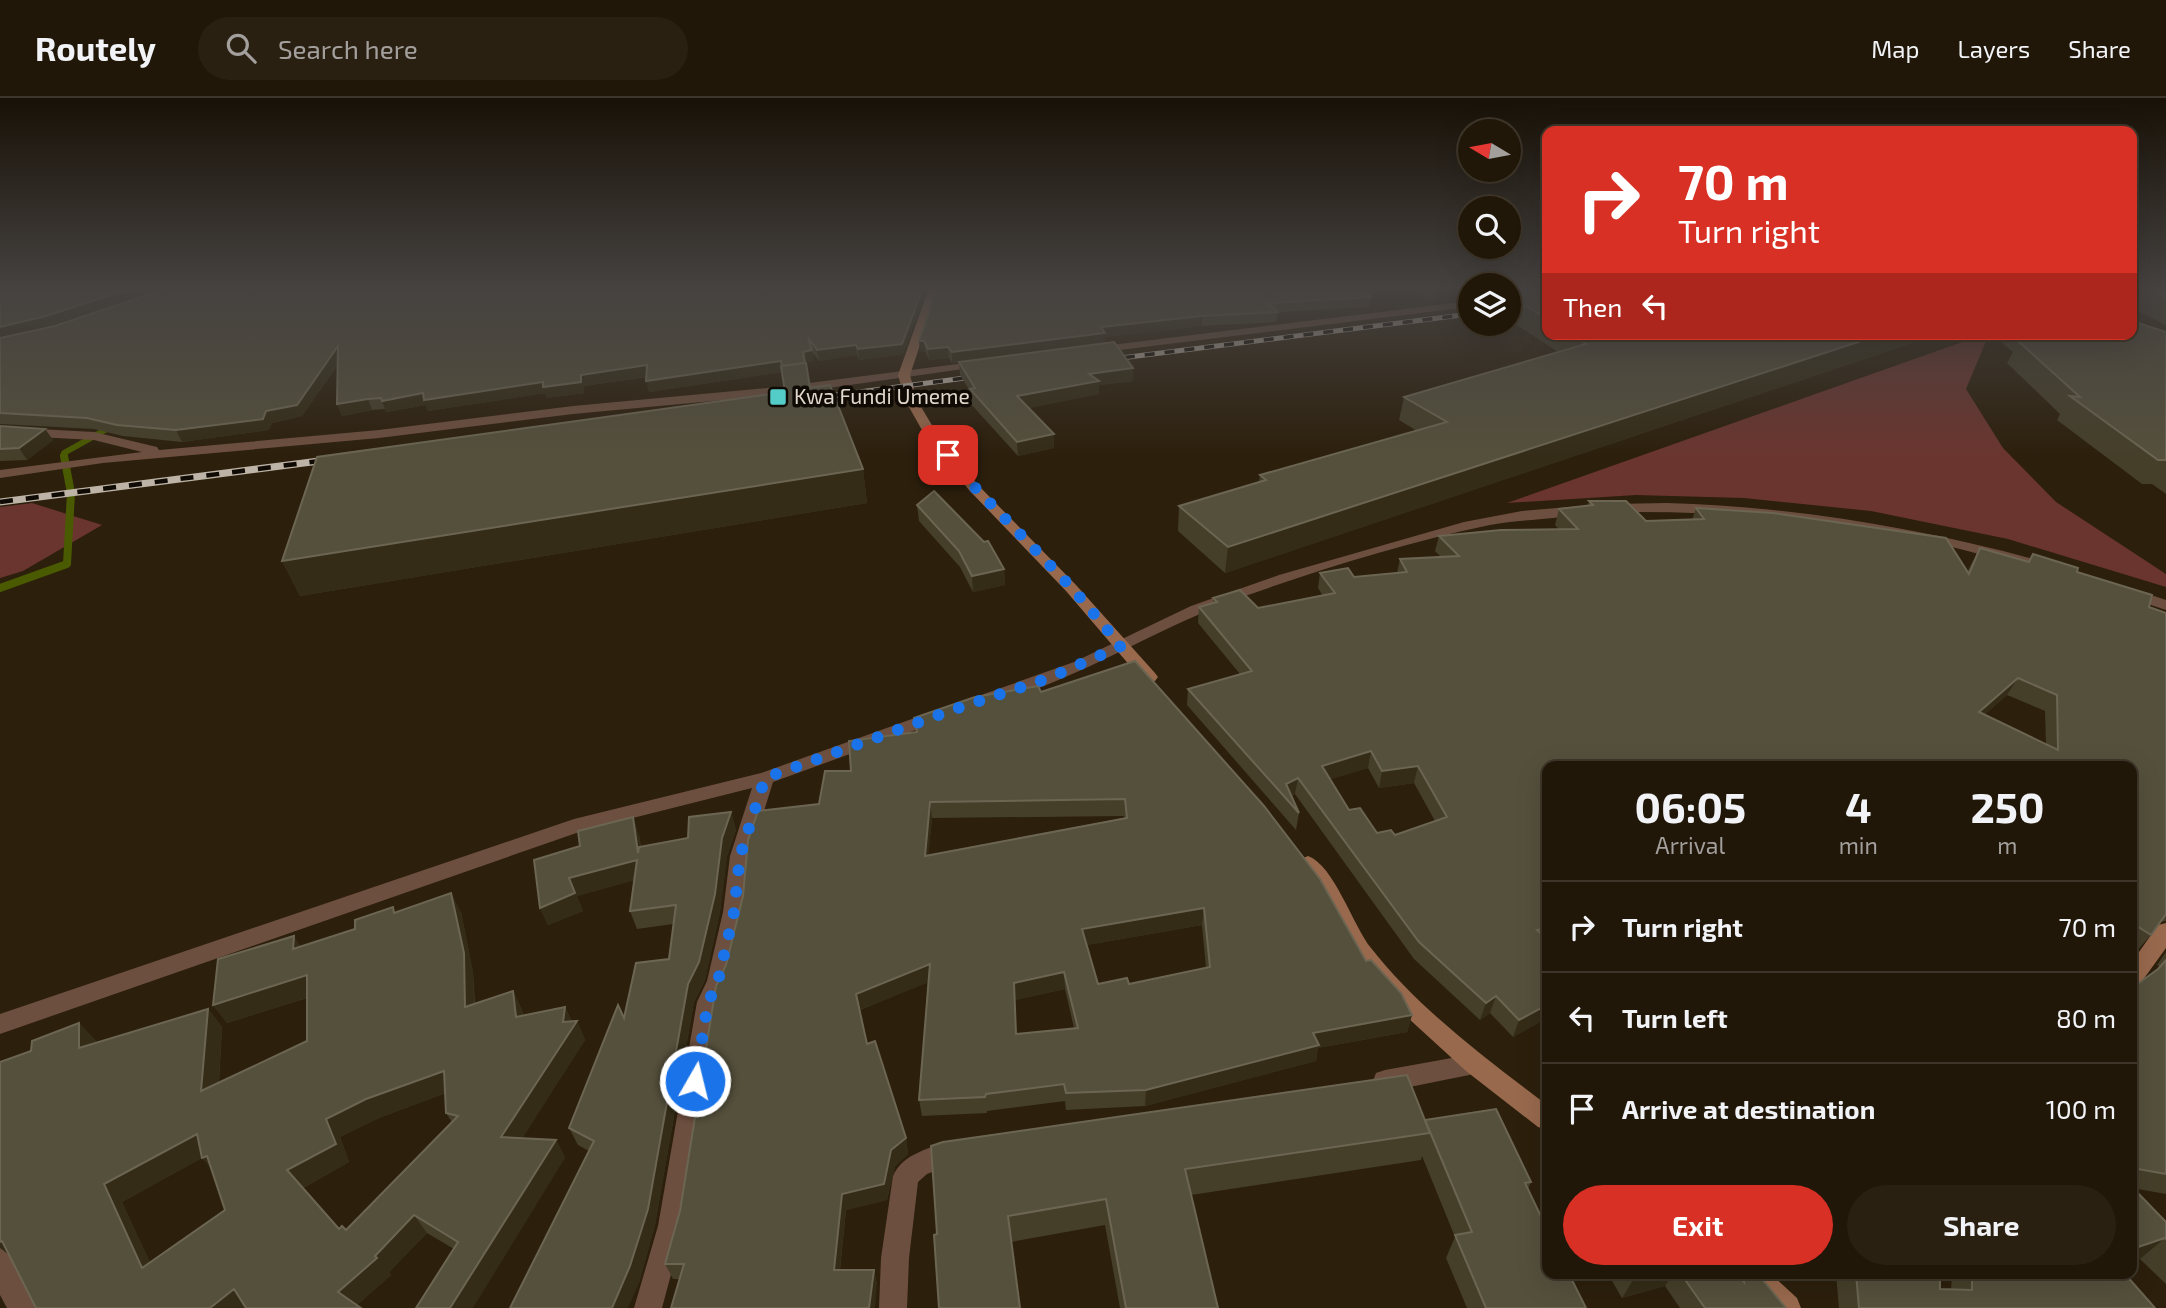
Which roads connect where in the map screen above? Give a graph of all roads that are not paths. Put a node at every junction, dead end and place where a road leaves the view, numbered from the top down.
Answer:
1 (915, 344) edge
2 (1140, 344) edge
3 (1078, 352) edge
4 (997, 362) edge
5 (904, 375) junction
6 (0, 430) edge
7 (169, 454) junction
8 (0, 474) edge
9 (2063, 572) edge
10 (2111, 587) edge
11 (2166, 605) edge
12 (1121, 646) junction
13 (1157, 686) edge
14 (765, 778) junction
15 (1295, 847) edge
16 (2166, 931) edge
17 (2137, 971) edge
18 (0, 1024) edge
19 (1474, 1064) junction
20 (1357, 1086) edge
21 (1542, 1115) edge
22 (978, 1145) edge
23 (1, 1270) edge
24 (1756, 1279) edge
25 (22, 1308) edge
26 (648, 1308) edge
27 (893, 1308) edge
28 (1787, 1308) edge

1 - 5 street
2 - 3 street
4 - 5 street
5 - 7 street
5 - 12 street
6 - 7 street
7 - 8 street
9 - 12 street
10 - 11 street
12 - 13 street
12 - 14 street
14 - 18 street
14 - 26 street
15 - 19 street
16 - 17 street
19 - 20 street
19 - 21 street
22 - 27 street
23 - 25 street
24 - 28 street

